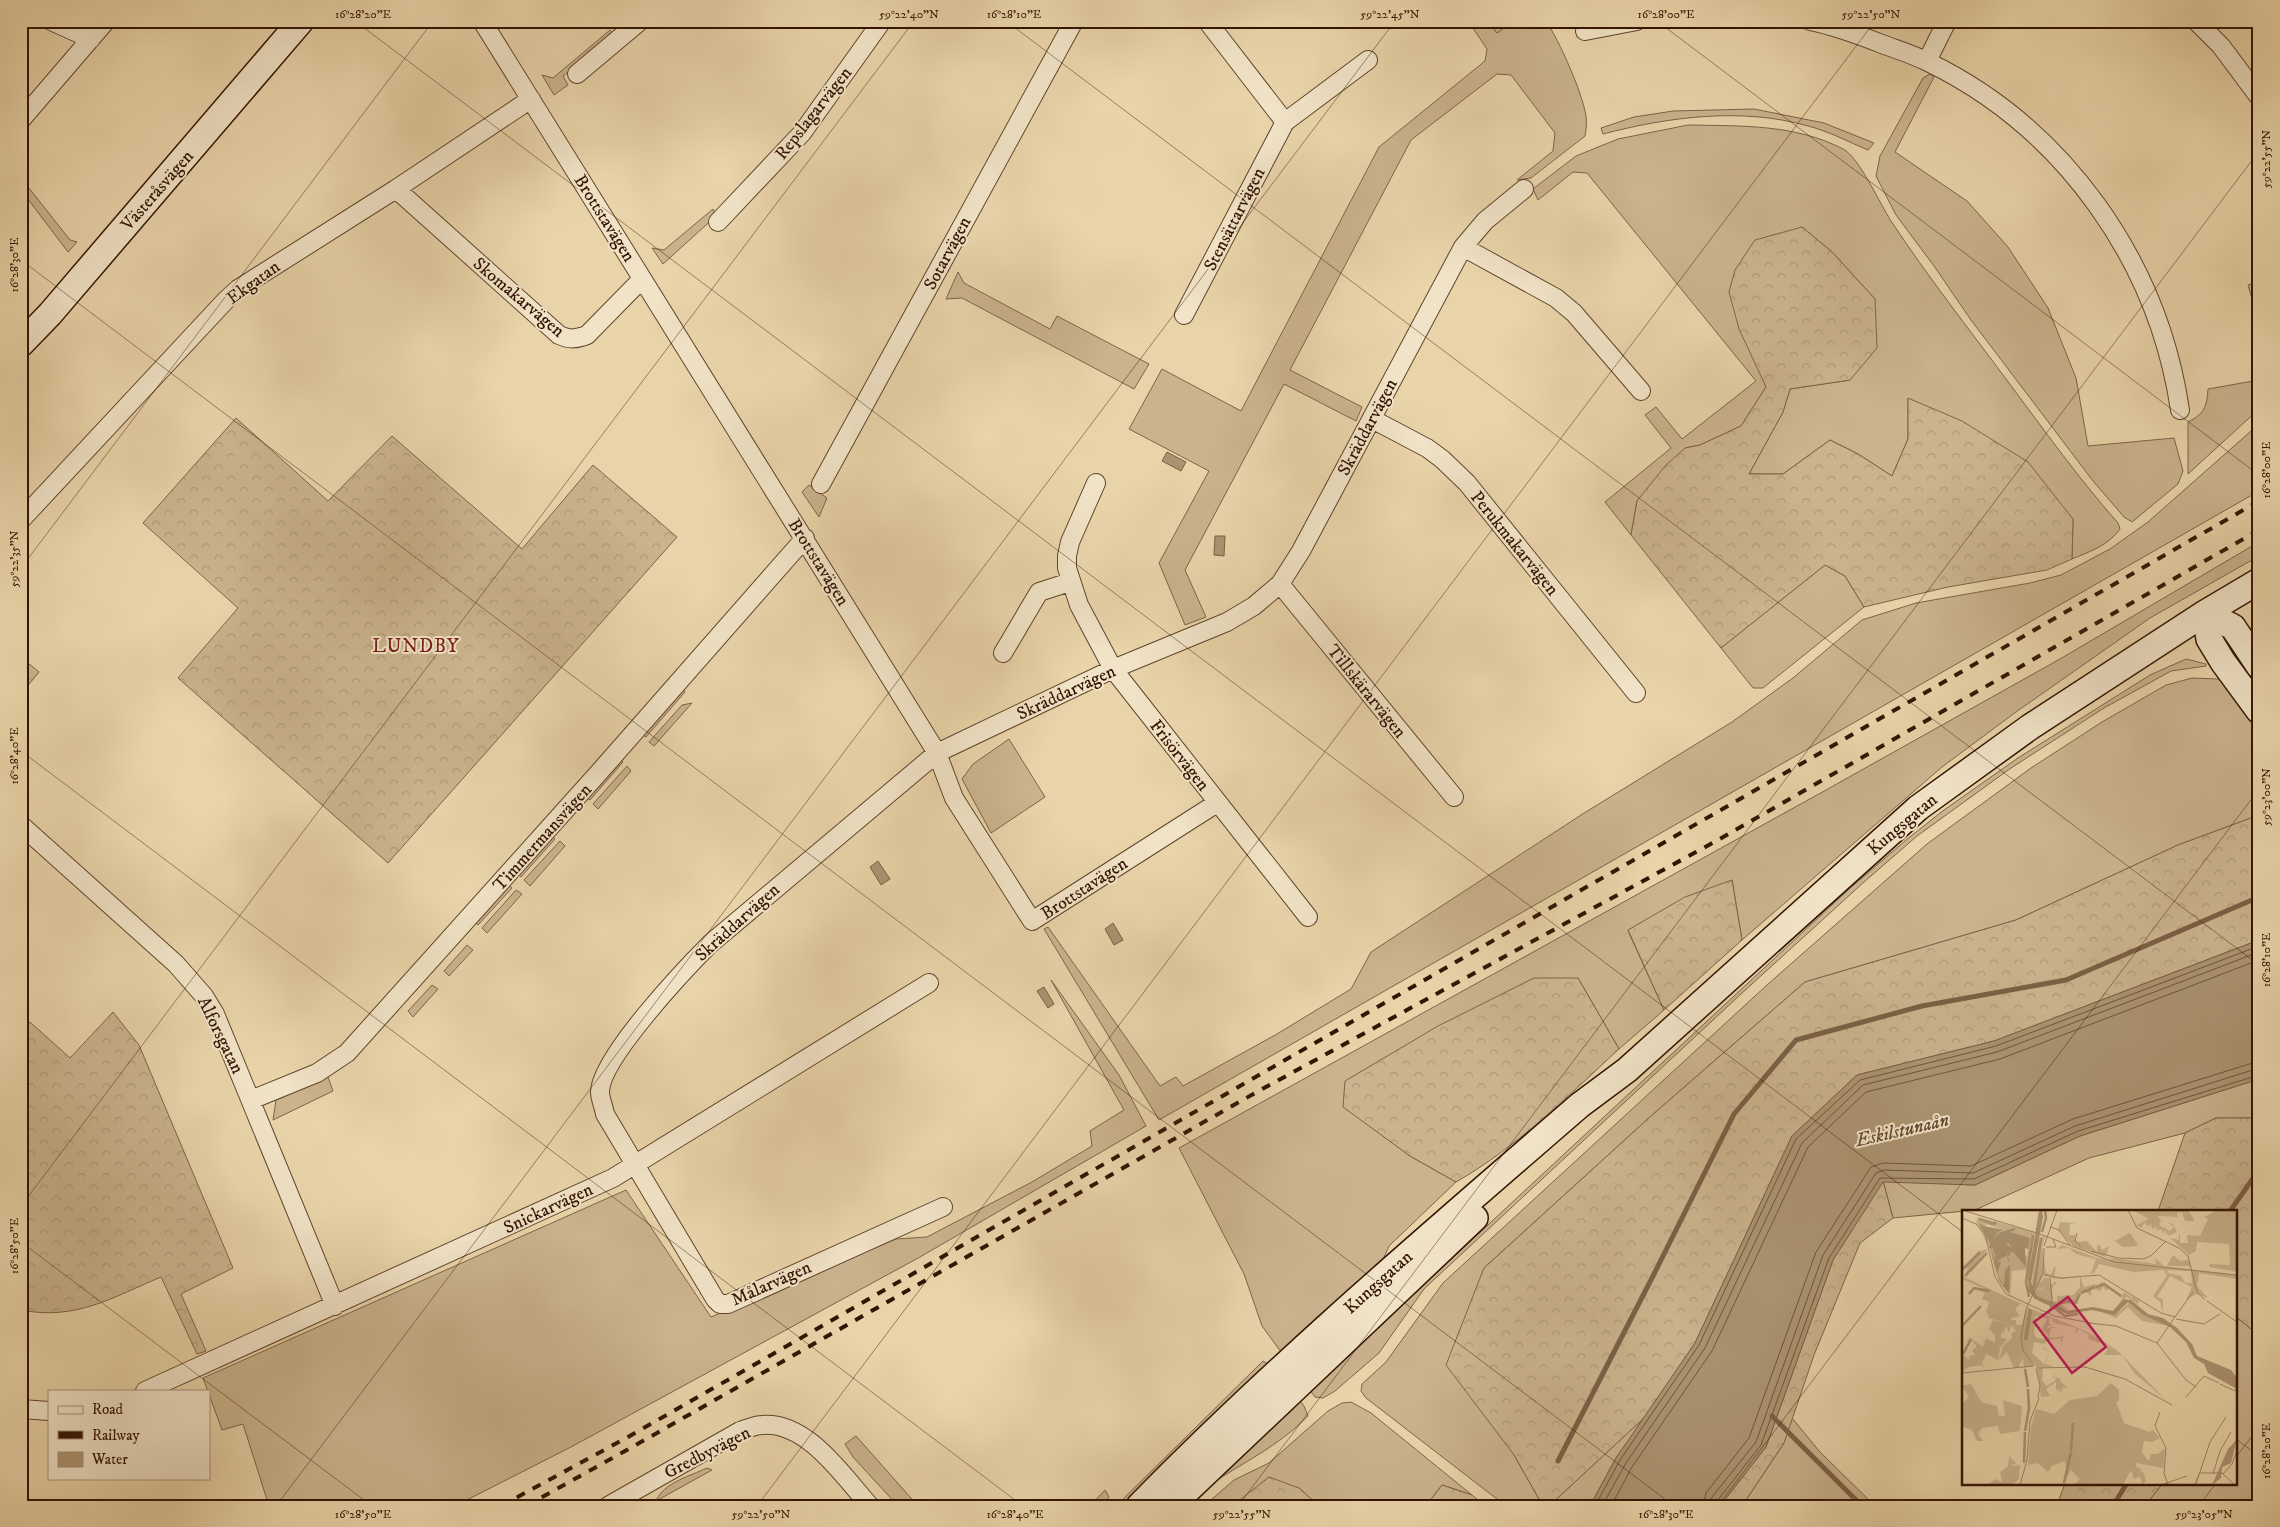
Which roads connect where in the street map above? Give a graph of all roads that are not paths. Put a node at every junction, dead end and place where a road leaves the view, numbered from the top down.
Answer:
1 (51, 21) edge
2 (106, 21) edge
3 (482, 21) edge
4 (640, 21) edge
5 (882, 21) edge
6 (1074, 21) edge
7 (1207, 21) edge
8 (1637, 21) edge
9 (1810, 21) edge
10 (1947, 21) edge
11 (2196, 21) edge
12 (297, 25) edge
13 (1585, 31) dead end
14 (91, 39) junction
15 (1368, 60) dead end
16 (1927, 61) junction
17 (577, 74) dead end
18 (2259, 97) edge
19 (531, 100) junction
20 (21, 120) edge
21 (1285, 122) junction
22 (396, 189) junction
23 (1524, 189) dead end
24 (718, 222) dead end
25 (1463, 247) junction
26 (642, 279) junction
27 (1184, 315) dead end
28 (21, 344) edge
29 (1640, 391) dead end
30 (2180, 410) dead end
31 (1372, 419) junction
32 (1096, 483) dead end
33 (821, 484) dead end
34 (21, 520) edge
35 (805, 538) junction
36 (2259, 581) edge
37 (1070, 582) junction
38 (1280, 584) junction
39 (2205, 613) junction
40 (1003, 653) dead end
41 (2259, 666) edge
42 (1113, 669) junction
43 (1636, 693) dead end
44 (2259, 711) edge
45 (937, 752) junction
46 (1454, 797) dead end
47 (1217, 803) junction
48 (21, 825) edge
49 (1308, 917) dead end
50 (929, 983) dead end
51 (1627, 1070) junction
52 (250, 1100) junction
53 (636, 1166) junction
54 (943, 1208) dead end
55 (335, 1306) junction
56 (146, 1390) edge
57 (21, 1409) edge
58 (48, 1412) edge
59 (608, 1506) edge
60 (870, 1506) edge
61 (1139, 1506) edge
62 (1171, 1506) edge

1 - 14 street
2 - 14 street
3 - 19 street, Brottstavägen
4 - 17 street
5 - 24 street, Repslagarvägen
6 - 33 street, Sotarvägen
7 - 21 street
8 - 13 street
9 - 16 street
10 - 16 street
11 - 18 street
12 - 28 main road, Västeråsvägen
14 - 20 street
15 - 21 street, Stensättarvägen
16 - 30 street
19 - 22 street, Ekgatan
19 - 26 street, Brottstavägen
21 - 27 street, Stensättarvägen
22 - 26 street, Skomakarvägen
22 - 34 street, Ekgatan
23 - 25 street, Skräddarvägen
25 - 29 street
25 - 31 street, Skräddarvägen
26 - 35 street, Brottstavägen
31 - 38 street, Skräddarvägen
31 - 43 street, Perukmakarvägen
32 - 37 street, Frisörvägen
35 - 45 street, Brottstavägen
35 - 52 street, Timmermansvägen
36 - 39 main road, Kungsgatan
37 - 40 street
37 - 42 street, Frisörvägen
38 - 42 street, Skräddarvägen
38 - 46 street, Tillskärarvägen
39 - 41 main road
39 - 44 main road
39 - 51 main road, Kungsgatan
42 - 45 street, Skräddarvägen
42 - 47 street, Frisörvägen
45 - 47 street, Brottstavägen
45 - 53 street, Skräddarvägen
47 - 49 street, Frisörvägen
48 - 52 street, Alforsgatan
50 - 53 street, Snickarvägen
51 - 61 main road, Kungsgatan
51 - 62 main road, Kungsgatan
52 - 55 street, Alforsgatan
53 - 54 street, Målarvägen
53 - 55 street, Snickarvägen
55 - 56 street, Snickarvägen
57 - 58 street
59 - 60 street, Gredbyvägen

